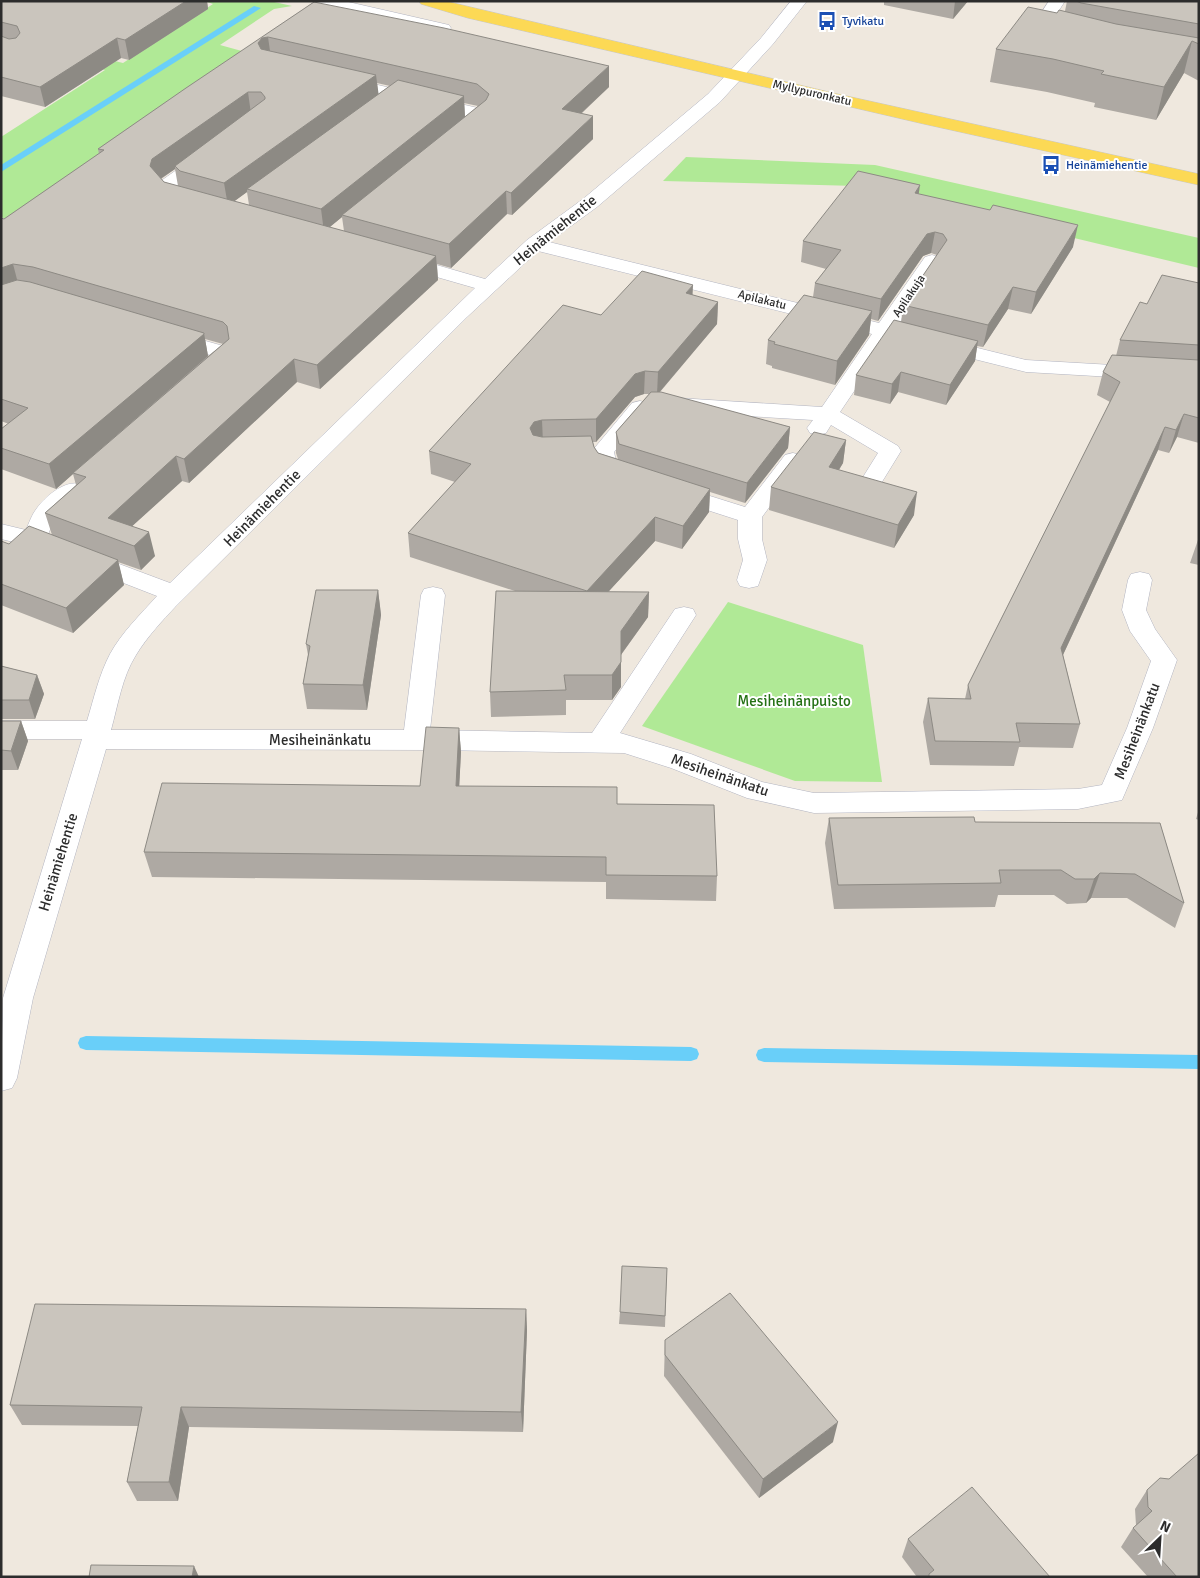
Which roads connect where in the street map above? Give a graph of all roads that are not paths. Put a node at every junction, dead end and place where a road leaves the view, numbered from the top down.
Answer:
1 (322, 1) edge
2 (427, 1) edge
3 (482, 1) edge
4 (799, 1) edge
5 (1057, 1) edge
6 (589, 25) dead end
7 (456, 31) edge
8 (1070, 42) edge
9 (739, 65) junction
10 (325, 77) edge
11 (397, 94) junction
12 (382, 106) edge
13 (450, 142) edge
14 (220, 148) edge
15 (1199, 167) edge
16 (1199, 180) edge
17 (213, 209) edge
18 (534, 244) junction
19 (384, 256) edge
20 (932, 261) edge
21 (490, 286) junction
22 (886, 330) junction
23 (153, 332) edge
24 (1199, 376) edge
25 (191, 387) edge
26 (828, 414) junction
27 (87, 477) edge
28 (870, 485) edge
29 (750, 516) junction
30 (1, 532) edge
31 (34, 540) junction
32 (749, 580) dead end
33 (1140, 580) dead end
34 (174, 593) junction
35 (433, 595) dead end
36 (684, 615) dead end
37 (1, 730) edge
38 (97, 735) junction
39 (416, 740) junction
40 (600, 742) junction
41 (1, 1078) edge

1 - 7 street
2 - 9 main road, Myllypuronkatu
3 - 6 main road
4 - 9 street
5 - 8 street
9 - 15 main road, Myllypuronkatu
9 - 16 main road, Myllypuronkatu
9 - 18 street, Heinämiehentie
10 - 11 street
11 - 12 street
11 - 13 street
14 - 17 street
18 - 21 street, Heinämiehentie
18 - 22 street, Apilakatu
19 - 21 street
20 - 22 street, Apilakuja
21 - 34 street, Heinämiehentie
22 - 24 street, Apilakatu
22 - 26 street, Apilakuja
23 - 25 street
26 - 28 street
26 - 29 street, Apilakuja
26 - 29 street
27 - 31 street
29 - 32 street
30 - 31 street
31 - 34 street
33 - 40 street, Mesiheinänkatu
34 - 38 street, Heinämiehentie
35 - 39 street
36 - 40 street
37 - 38 street, Mesiheinänkatu
38 - 39 street, Mesiheinänkatu
38 - 41 street, Heinämiehentie
39 - 40 street, Mesiheinänkatu

